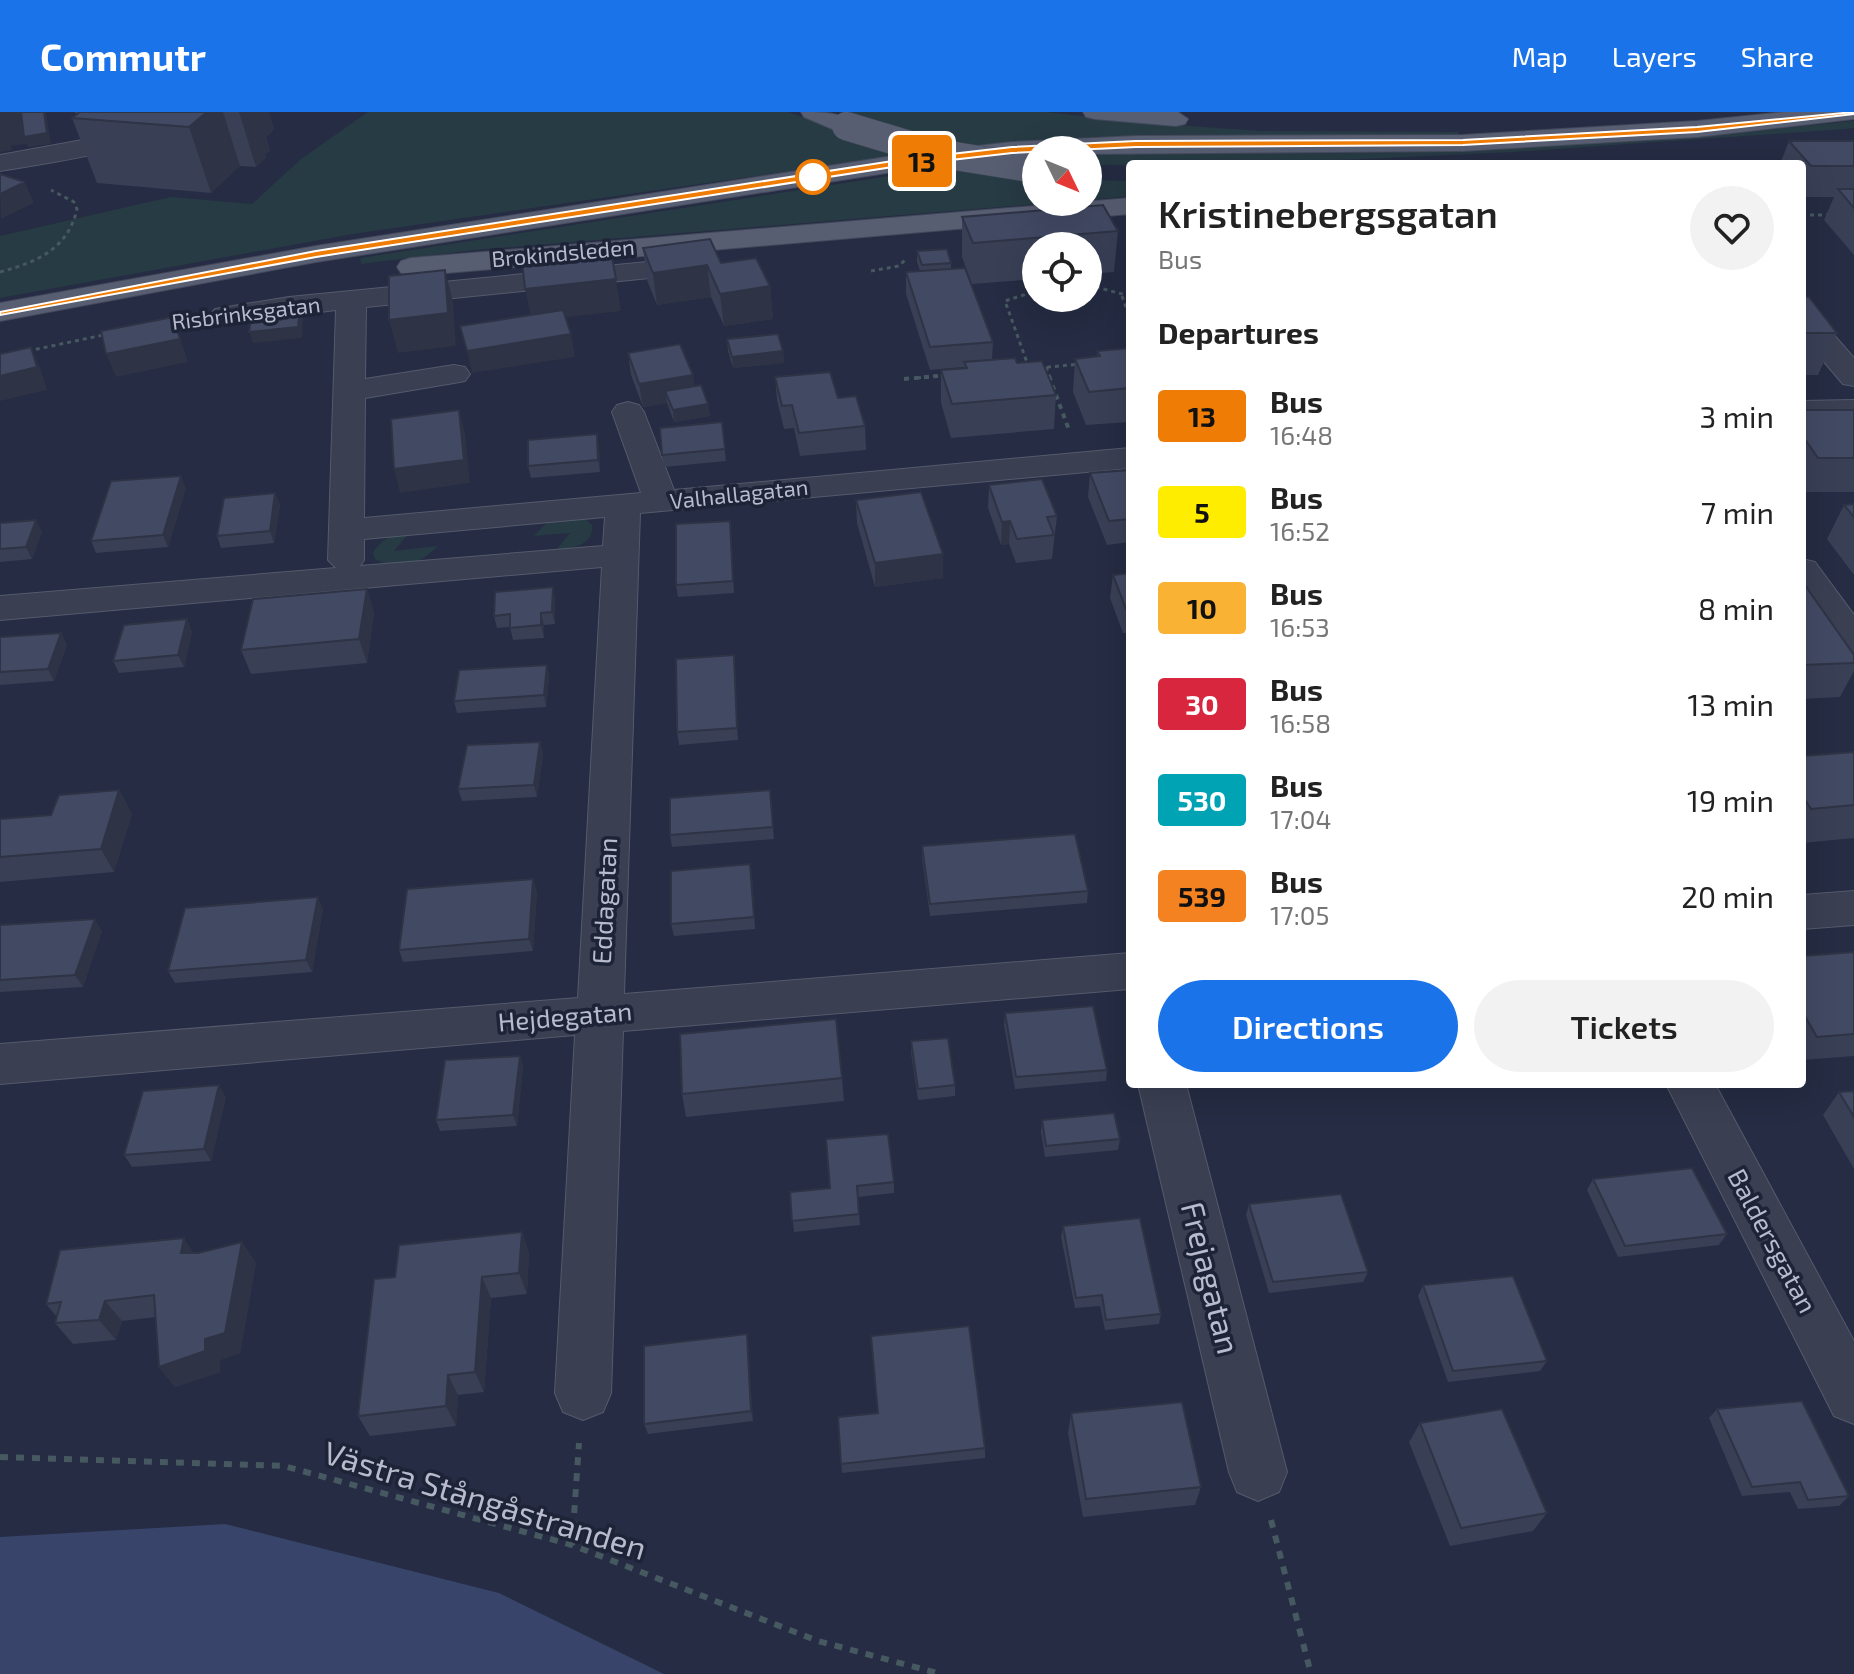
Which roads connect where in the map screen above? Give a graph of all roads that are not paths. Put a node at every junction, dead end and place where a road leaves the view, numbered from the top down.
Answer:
1 (186, 112) edge
2 (813, 112) edge
3 (1095, 112) edge
4 (1854, 112) edge
5 (1610, 135) junction
6 (1716, 152) dead end
7 (1655, 156) dead end
8 (0, 163) edge
9 (1022, 167) edge
10 (1126, 206) edge
11 (688, 267) edge
12 (351, 301) junction
13 (0, 312) edge
14 (225, 315) dead end
15 (1806, 322) edge
16 (8, 344) edge
17 (454, 374) dead end
18 (1854, 377) edge
19 (350, 391) junction
20 (1854, 410) edge
21 (1806, 411) edge
22 (628, 412) dead end
23 (1126, 458) edge
24 (661, 502) junction
25 (623, 505) junction
26 (348, 530) junction
27 (621, 555) junction
28 (1806, 575) edge
29 (345, 578) junction
30 (0, 608) edge
31 (1854, 641) edge
32 (1854, 908) edge
33 (1806, 912) edge
34 (1126, 971) edge
35 (600, 1015) junction
36 (0, 1064) edge
37 (1163, 1088) edge
38 (1692, 1088) edge
39 (583, 1393) road end
40 (1854, 1397) edge
41 (1258, 1472) road end

1 - 8 street
2 - 9 main road, bridge
3 - 5 main road
4 - 5 main road, Brokindsleden
5 - 13 main road, Brokindsleden
6 - 7 main road
10 - 16 main road, Brokindsleden
11 - 12 street, Risbrinksgatan
12 - 14 street, Risbrinksgatan
12 - 19 street
15 - 18 street
17 - 19 street
19 - 26 street
20 - 21 street
22 - 24 street
23 - 24 street, Valhallagatan
24 - 25 street, Valhallagatan
25 - 26 street, Valhallagatan
25 - 27 street, Eddagatan
26 - 29 street
27 - 29 street
27 - 35 street, Eddagatan
28 - 31 street
29 - 30 street
32 - 33 street
34 - 35 street, Hejdegatan
35 - 36 street, Hejdegatan
35 - 39 street, Eddagatan
37 - 41 street, Frejagatan
38 - 40 street, Baldersgatan

